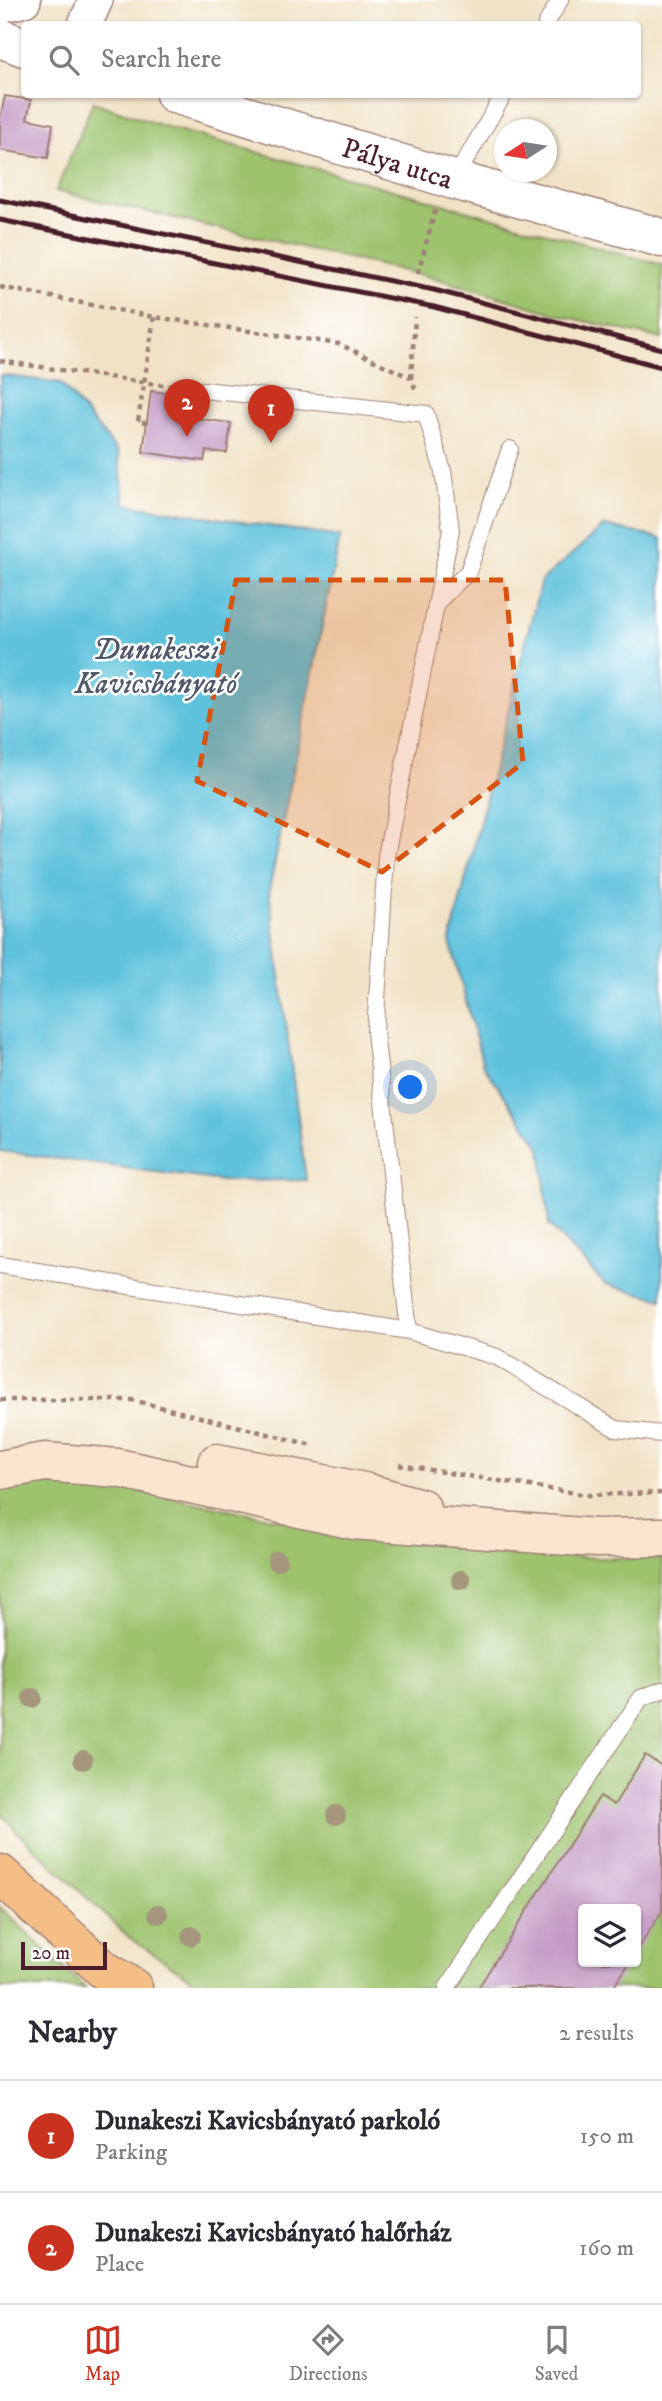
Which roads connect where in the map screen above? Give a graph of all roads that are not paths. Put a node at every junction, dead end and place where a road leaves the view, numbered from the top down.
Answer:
1 (24, 0) edge
2 (560, 0) edge
3 (0, 6) edge
4 (548, 21) edge
5 (0, 38) edge
6 (21, 46) edge
7 (186, 98) edge
8 (502, 98) edge
9 (445, 191) junction
10 (662, 238) edge
11 (204, 390) road end
12 (510, 449) dead end
13 (436, 603) junction
14 (0, 1265) edge
15 (409, 1331) junction
16 (662, 1434) edge
17 (0, 1443) edge
18 (0, 1470) edge
19 (493, 1530) junction
20 (662, 1537) edge
21 (662, 1690) edge
22 (0, 1874) edge
23 (0, 1899) edge
24 (92, 1988) edge
25 (133, 1988) edge
26 (447, 1988) edge

1 - 3 street
2 - 4 lane
5 - 6 street
7 - 9 street, Pálya utca
8 - 9 lane
9 - 10 street, Pálya utca
11 - 13 lane
12 - 13 lane
13 - 15 lane
14 - 15 lane
15 - 16 lane
17 - 19 main road
18 - 19 main road
19 - 20 main road
21 - 26 lane
22 - 25 highway
23 - 24 highway

